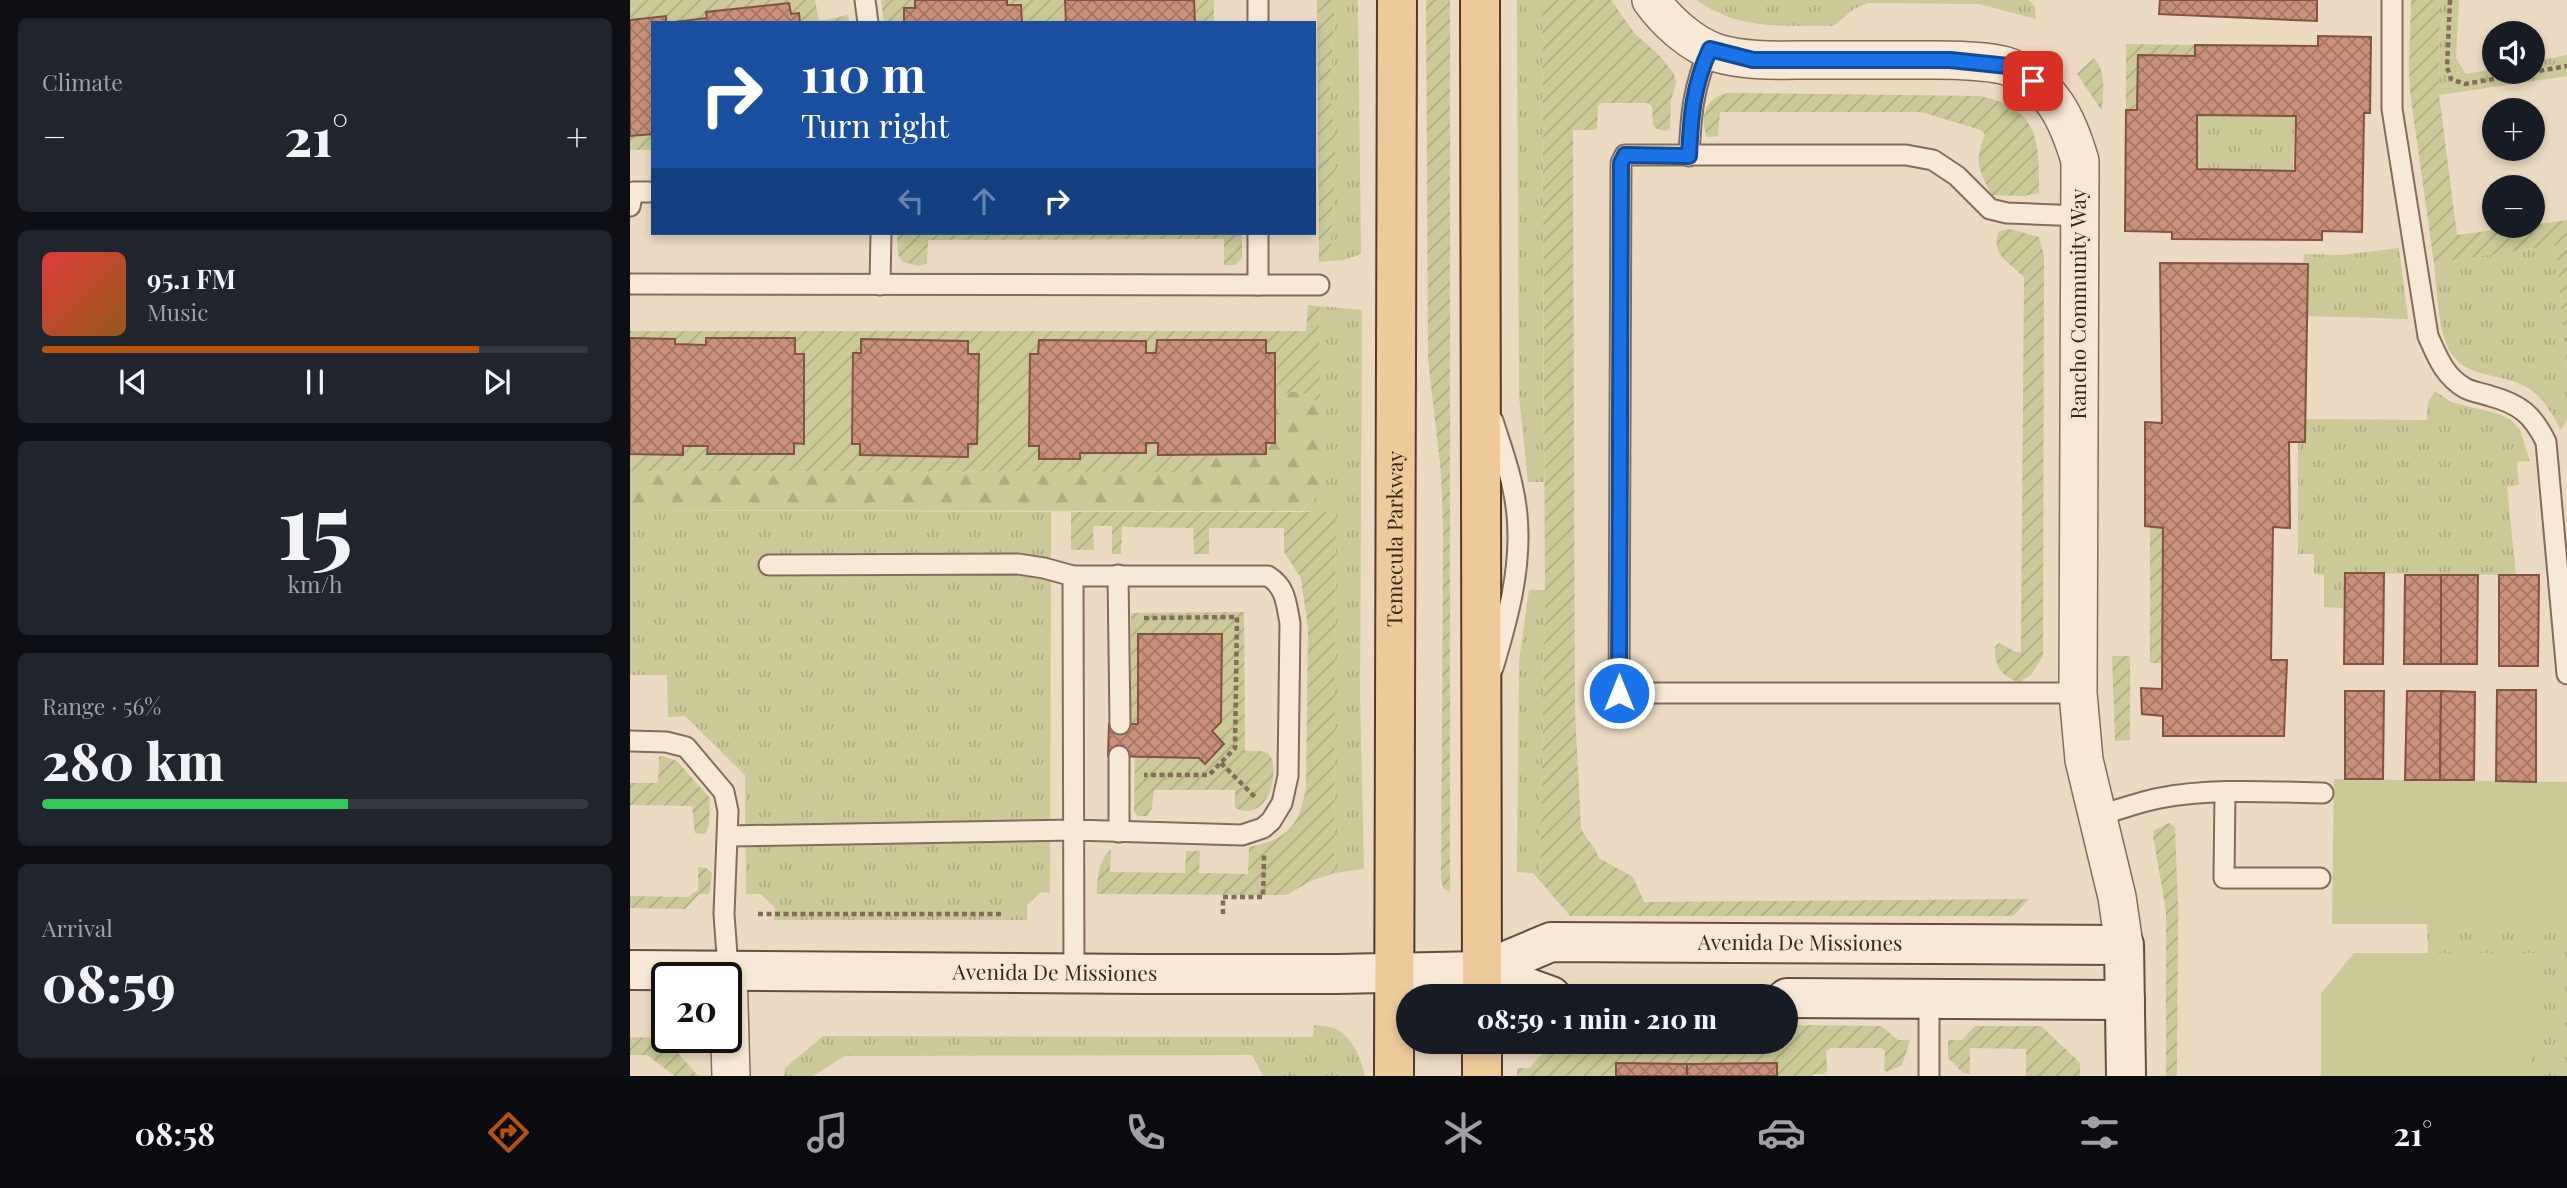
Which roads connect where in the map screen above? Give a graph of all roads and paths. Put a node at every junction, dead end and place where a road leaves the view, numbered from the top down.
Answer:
1 (865, 0) edge
2 (1258, 0) edge
3 (1397, 0) edge
4 (1480, 0) edge
5 (1651, 0) edge
6 (2392, 0) edge
7 (2450, 0) edge
8 (868, 21) edge
9 (1258, 21) edge
10 (1710, 49) junction
11 (2567, 66) edge
12 (1689, 156) junction
13 (651, 192) edge
14 (630, 206) edge
15 (2080, 216) junction
16 (881, 235) edge
17 (1258, 235) edge
18 (630, 284) edge
19 (880, 285) junction
20 (1258, 285) junction
21 (1319, 285) dead end
22 (769, 565) dead end
23 (1118, 575) junction
24 (1073, 576) junction
25 (1118, 618) junction
26 (2567, 674) edge
27 (2078, 693) junction
28 (1120, 724) dead end
29 (630, 741) edge
30 (1119, 765) joint
31 (2225, 792) junction
32 (2323, 793) dead end
33 (2097, 816) junction
34 (1074, 830) junction
35 (1119, 832) junction
36 (728, 836) junction
37 (2320, 878) dead end
38 (758, 914) dead end
39 (1001, 914) dead end
40 (2124, 945) junction
41 (727, 962) edge
42 (742, 969) edge
43 (630, 970) edge
44 (651, 970) edge
45 (1393, 973) junction
46 (1074, 974) junction
47 (1482, 983) edge
48 (1798, 998) edge
49 (1929, 1000) junction
50 (2125, 1000) junction
51 (730, 1053) edge
52 (1482, 1054) edge
53 (731, 1076) edge
54 (1394, 1076) edge
55 (1482, 1076) edge
56 (1929, 1076) edge
57 (2126, 1076) edge

1 - 8 lane
2 - 9 lane
3 - 45 main road, Temecula Parkway
4 - 47 main road
5 - 10 street, Rancho Community Way
6 - 26 lane
7 - 11 path
10 - 12 lane
10 - 15 street, Rancho Community Way
12 - 15 lane
12 - 27 lane
13 - 14 lane
15 - 27 street, Rancho Community Way
16 - 19 lane
17 - 20 lane
18 - 19 lane
19 - 20 lane
20 - 21 lane
22 - 24 lane
23 - 24 lane
23 - 25 lane
23 - 35 lane
24 - 34 lane
25 - 28 lane
25 - 30 path
27 - 33 street, Rancho Community Way
29 - 36 lane
30 - 35 lane
31 - 32 lane
31 - 33 lane
31 - 37 lane
33 - 40 street, Rancho Community Way
34 - 35 lane
34 - 36 lane
34 - 46 lane
36 - 41 lane
38 - 39 path
40 - 47 street, Avenida De Missiones
40 - 50 street
42 - 46 street, Avenida De Missiones
43 - 44 street, Avenida De Missiones
45 - 46 street, Avenida De Missiones
45 - 47 street, Avenida De Missiones
45 - 54 main road, Temecula Parkway
48 - 49 street
49 - 50 street
49 - 56 lane
50 - 57 street
51 - 53 street
52 - 55 main road

